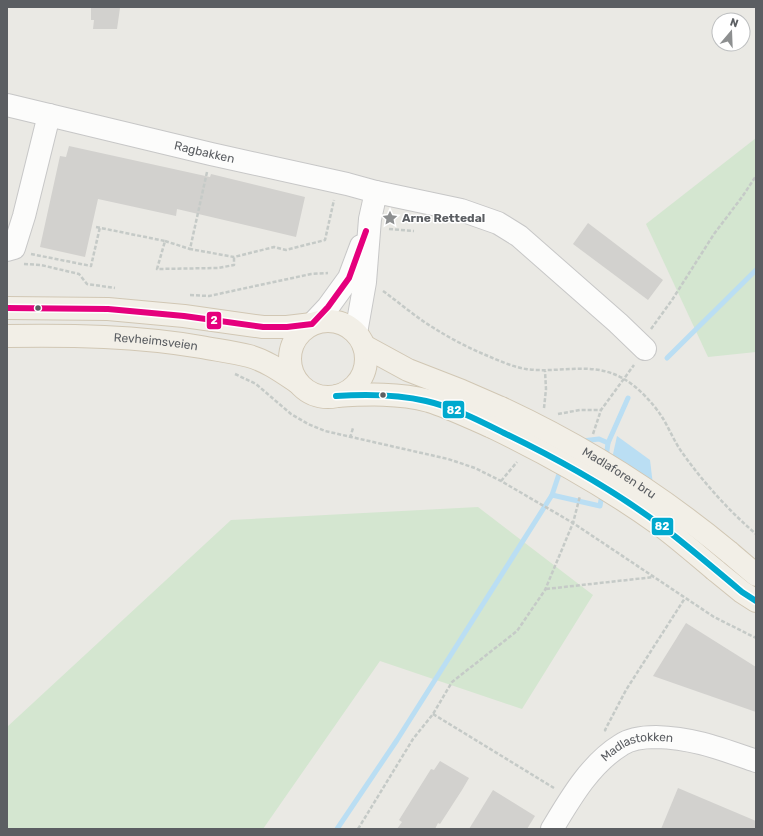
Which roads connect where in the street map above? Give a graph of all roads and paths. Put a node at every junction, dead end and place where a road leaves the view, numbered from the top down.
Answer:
1 (7, 105) edge
2 (49, 115) junction
3 (211, 154) junction
4 (756, 176) edge
5 (376, 192) junction
6 (335, 198) dead end
7 (379, 222) junction
8 (96, 227) dead end
9 (100, 227) junction
10 (414, 231) dead end
11 (165, 241) junction
12 (10, 249) edge
13 (190, 249) junction
14 (234, 257) junction
15 (333, 273) dead end
16 (120, 289) dead end
17 (382, 290) dead end
18 (184, 295) dead end
19 (7, 308) edge
20 (312, 324) junction
21 (7, 336) edge
22 (360, 339) junction
23 (642, 346) junction
24 (233, 374) dead end
25 (624, 379) junction
26 (297, 382) junction
27 (336, 396) junction
28 (601, 410) junction
29 (551, 415) dead end
30 (496, 417) junction
31 (595, 426) dead end
32 (353, 428) dead end
33 (350, 438) junction
34 (581, 494) dead end
35 (573, 523) junction
36 (756, 534) edge
37 (756, 575) edge
38 (654, 576) junction
39 (545, 590) junction
40 (685, 598) junction
41 (756, 602) edge
42 (756, 638) edge
43 (433, 714) junction
44 (613, 751) junction
45 (756, 761) edge
46 (571, 799) junction
47 (358, 829) edge
48 (552, 829) edge

1 - 2 street, Ragbakken
2 - 3 street, Ragbakken
2 - 12 street
3 - 5 street, Ragbakken
3 - 13 path
4 - 23 path
5 - 7 street
5 - 23 street, Ragbakken
6 - 14 path
7 - 10 path
7 - 20 street
7 - 22 street
8 - 9 path
9 - 11 path
9 - 12 path
11 - 13 path
11 - 14 path
12 - 16 path
13 - 14 path
15 - 18 path
17 - 25 path
19 - 20 main road
20 - 22 main road
20 - 26 main road
21 - 26 main road, Revheimsveien
22 - 27 main road
22 - 30 main road
23 - 25 path
24 - 33 path
25 - 28 path
25 - 36 path
26 - 27 main road
27 - 30 main road
28 - 29 path
28 - 31 path
30 - 37 main road, Madlaforen bru, bridge
30 - 41 main road, Madlaforen bru, bridge
32 - 33 path
33 - 35 path
34 - 35 path
35 - 38 path
35 - 39 path
38 - 39 path
38 - 40 path
39 - 43 path
40 - 42 path
40 - 44 path
43 - 46 path
43 - 47 path
44 - 45 street, Madlastokken
44 - 46 street, Madlastokken
46 - 48 street, Madlastokken

